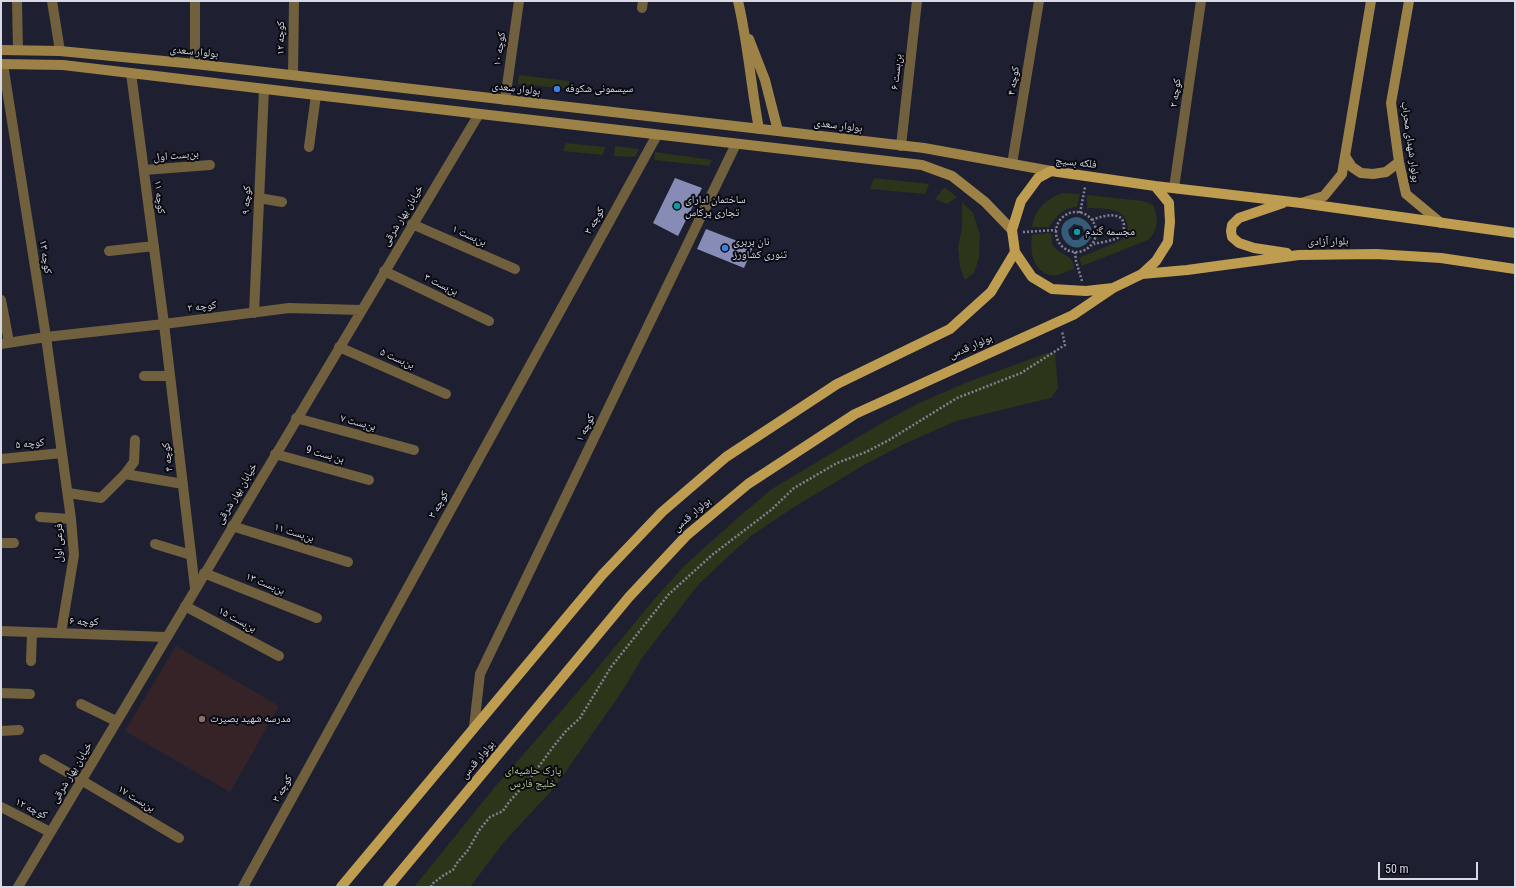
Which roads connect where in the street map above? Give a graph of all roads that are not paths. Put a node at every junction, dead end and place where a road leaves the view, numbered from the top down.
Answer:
1 (17, 1) edge
2 (52, 1) edge
3 (195, 1) edge
4 (294, 1) edge
5 (519, 1) edge
6 (738, 1) edge
7 (917, 1) edge
8 (1039, 1) edge
9 (1201, 1) edge
10 (1371, 1) edge
11 (1409, 1) edge
12 (743, 24) junction
13 (1, 50) edge
14 (18, 50) junction
15 (60, 50) junction
16 (2, 64) edge
17 (195, 64) junction
18 (131, 73) junction
19 (293, 75) junction
20 (264, 89) junction
21 (316, 95) junction
22 (505, 100) junction
23 (478, 114) junction
24 (759, 129) junction
25 (778, 131) junction
26 (657, 135) junction
27 (736, 144) junction
28 (901, 146) junction
29 (309, 147) dead end
30 (1345, 156) junction
31 (1399, 162) junction
32 (1012, 164) junction
33 (210, 165) dead end
34 (144, 170) junction
35 (1051, 171) junction
36 (1155, 186) junction
37 (1174, 188) junction
38 (259, 198) junction
39 (1287, 201) junction
40 (282, 202) dead end
41 (1301, 203) junction
42 (1441, 223) junction
43 (412, 224) junction
44 (1012, 231) junction
45 (1515, 233) edge
46 (154, 246) junction
47 (109, 251) dead end
48 (1015, 252) junction
49 (1299, 255) junction
50 (515, 269) dead end
51 (1515, 269) edge
52 (384, 271) junction
53 (1142, 274) junction
54 (1113, 288) junction
55 (1, 300) edge
56 (361, 310) junction
57 (254, 313) junction
58 (489, 321) dead end
59 (164, 324) junction
60 (46, 336) junction
61 (5, 343) edge
62 (339, 347) junction
63 (144, 376) dead end
64 (170, 376) junction
65 (446, 394) dead end
66 (296, 418) junction
67 (135, 440) dead end
68 (414, 450) dead end
69 (62, 453) junction
70 (275, 454) junction
71 (1, 459) edge
72 (124, 474) junction
73 (369, 480) dead end
74 (183, 484) junction
75 (68, 493) junction
76 (40, 517) dead end
77 (71, 519) junction
78 (232, 526) junction
79 (1, 543) edge
80 (14, 543) dead end
81 (155, 544) dead end
82 (192, 555) junction
83 (348, 562) dead end
84 (204, 573) junction
85 (196, 588) junction
86 (185, 606) junction
87 (317, 618) dead end
88 (1, 631) edge
89 (32, 632) junction
90 (61, 634) junction
91 (166, 637) junction
92 (279, 656) dead end
93 (31, 660) dead end
94 (1, 693) edge
95 (30, 694) dead end
96 (81, 704) dead end
97 (116, 721) junction
98 (474, 727) junction
99 (19, 730) dead end
100 (1, 731) edge
101 (44, 759) dead end
102 (81, 780) junction
103 (1, 807) edge
104 (50, 832) junction
105 (179, 838) dead end
106 (18, 887) edge
107 (243, 887) edge
108 (341, 887) edge
109 (388, 887) edge

1 - 14 street
2 - 15 street
3 - 17 street
4 - 19 street, کوچه ۱۲
5 - 22 street, کوچه ۱۰
6 - 12 main road
7 - 28 street, بن‌بست ۶
8 - 32 street, کوچه ۴
9 - 37 street, کوچه ۲
10 - 30 main road
11 - 31 main road, بولوار شهدای محراب
12 - 24 main road
12 - 25 main road
13 - 14 main road, بولوار سعدی
14 - 15 main road, بولوار سعدی
15 - 17 main road, بولوار سعدی
16 - 18 main road
16 - 60 street, کوچه ۱۳
17 - 19 main road, بولوار سعدی
18 - 20 main road
18 - 34 street, کوچه ۱۱
19 - 22 main road, بولوار سعدی
20 - 21 main road
20 - 38 street, کوچه ۹
21 - 23 main road
21 - 29 street
22 - 24 main road, بولوار سعدی
23 - 26 main road
23 - 43 street, خیابان بهار شرقی
24 - 25 main road, بولوار سعدی
25 - 28 main road, بولوار سعدی
26 - 27 main road
26 - 107 street, کوچه ۳
27 - 44 main road
27 - 98 street, کوچه ۱
28 - 32 main road, بولوار سعدی
30 - 31 main road
30 - 41 main road
31 - 42 main road, بولوار شهدای محراب
32 - 35 main road, بولوار سعدی
33 - 34 street, بن‌بست اول
34 - 46 street, کوچه ۱۱
35 - 36 main road, فلکه بسیج
35 - 44 main road, فلکه بسیج
36 - 37 main road
36 - 53 main road, فلکه بسیج
37 - 39 main road
38 - 40 street
38 - 57 street, کوچه ۹
39 - 41 main road
39 - 49 main road
41 - 42 main road
42 - 45 main road
43 - 50 street, بن‌بست ۱
43 - 52 street, خیابان بهار شرقی
44 - 48 main road, فلکه بسیج
46 - 47 street
46 - 59 street, کوچه ۱۱
48 - 54 main road, فلکه بسیج
48 - 98 main road, بولوار قدس
49 - 51 main road, بلوار آزادی
49 - 53 main road, بلوار آزادی
52 - 56 street, خیابان بهار شرقی
52 - 58 street, بن‌بست ۳
53 - 54 main road, فلکه بسیج
54 - 109 main road, بولوار قدس
55 - 61 street
56 - 57 street, کوچه ۲
56 - 62 street, خیابان بهار شرقی
57 - 59 street, کوچه ۲
59 - 60 street, کوچه ۲
59 - 64 street, کوچه ۴
60 - 61 street
60 - 69 street, کوچه ۱۳
62 - 65 street, بن‌بست ۵
62 - 66 street, خیابان بهار شرقی
63 - 64 street
64 - 74 street, کوچه ۴
66 - 68 street, بن‌بست ۷
66 - 70 street, خیابان بهار شرقی
67 - 72 street
69 - 71 street, کوچه ۵
69 - 75 street, فرعی اول
70 - 73 street, بن بست 9
70 - 78 street, خیابان بهار شرقی
72 - 74 street
72 - 75 street
74 - 82 street, کوچه ۴
75 - 77 street, فرعی اول
76 - 77 street
77 - 90 street, فرعی اول
78 - 83 street, بن‌بست ۱۱
78 - 84 street, خیابان بهار شرقی
79 - 80 street
81 - 82 street
82 - 85 street, کوچه ۴
84 - 85 street, خیابان بهار شرقی
84 - 87 street, بن‌بست ۱۳
85 - 86 street, خیابان بهار شرقی
86 - 91 street, خیابان بهار شرقی
86 - 92 street, بن‌بست ۱۵
88 - 89 street, کوچه ۶
89 - 90 street, کوچه ۶
89 - 93 street
90 - 91 street, کوچه ۶
91 - 97 street, خیابان بهار شرقی
94 - 95 street
96 - 97 street
97 - 102 street, خیابان بهار شرقی
98 - 108 main road, بولوار قدس
99 - 100 street
101 - 102 street, بن‌بست ۱۷
102 - 104 street, خیابان بهار شرقی
102 - 105 street, بن‌بست ۱۷
103 - 104 street, کوچه ۱۲
104 - 106 street, خیابان بهار شرقی

